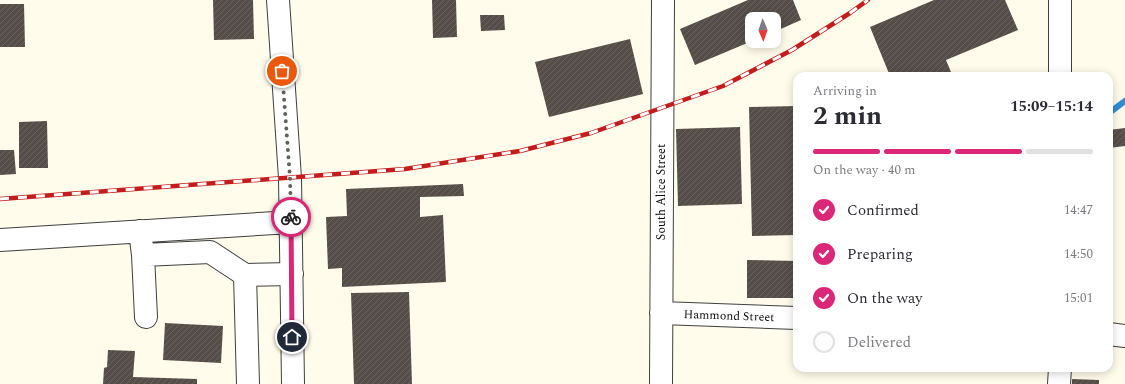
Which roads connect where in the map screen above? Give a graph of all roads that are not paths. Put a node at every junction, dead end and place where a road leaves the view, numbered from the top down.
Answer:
1 (278, 0) edge
2 (663, 0) edge
3 (1060, 0) edge
4 (1060, 72) edge
5 (291, 222) junction
6 (140, 231) junction
7 (0, 240) edge
8 (143, 255) junction
9 (292, 274) junction
10 (245, 275) junction
11 (661, 313) junction
12 (146, 317) dead end
13 (793, 318) edge
14 (1113, 334) edge
15 (1125, 336) edge
16 (1060, 372) edge
17 (248, 384) edge
18 (293, 384) edge
19 (661, 384) edge
20 (1060, 384) edge

1 - 5 street
2 - 11 street, South Alice Street
3 - 4 street
5 - 6 street
5 - 9 street
6 - 7 street
6 - 8 street
8 - 10 street
8 - 12 street
9 - 10 street
9 - 18 street
10 - 17 street
11 - 13 street, Hammond Street
11 - 19 street, South Alice Street
14 - 15 street
16 - 20 street

